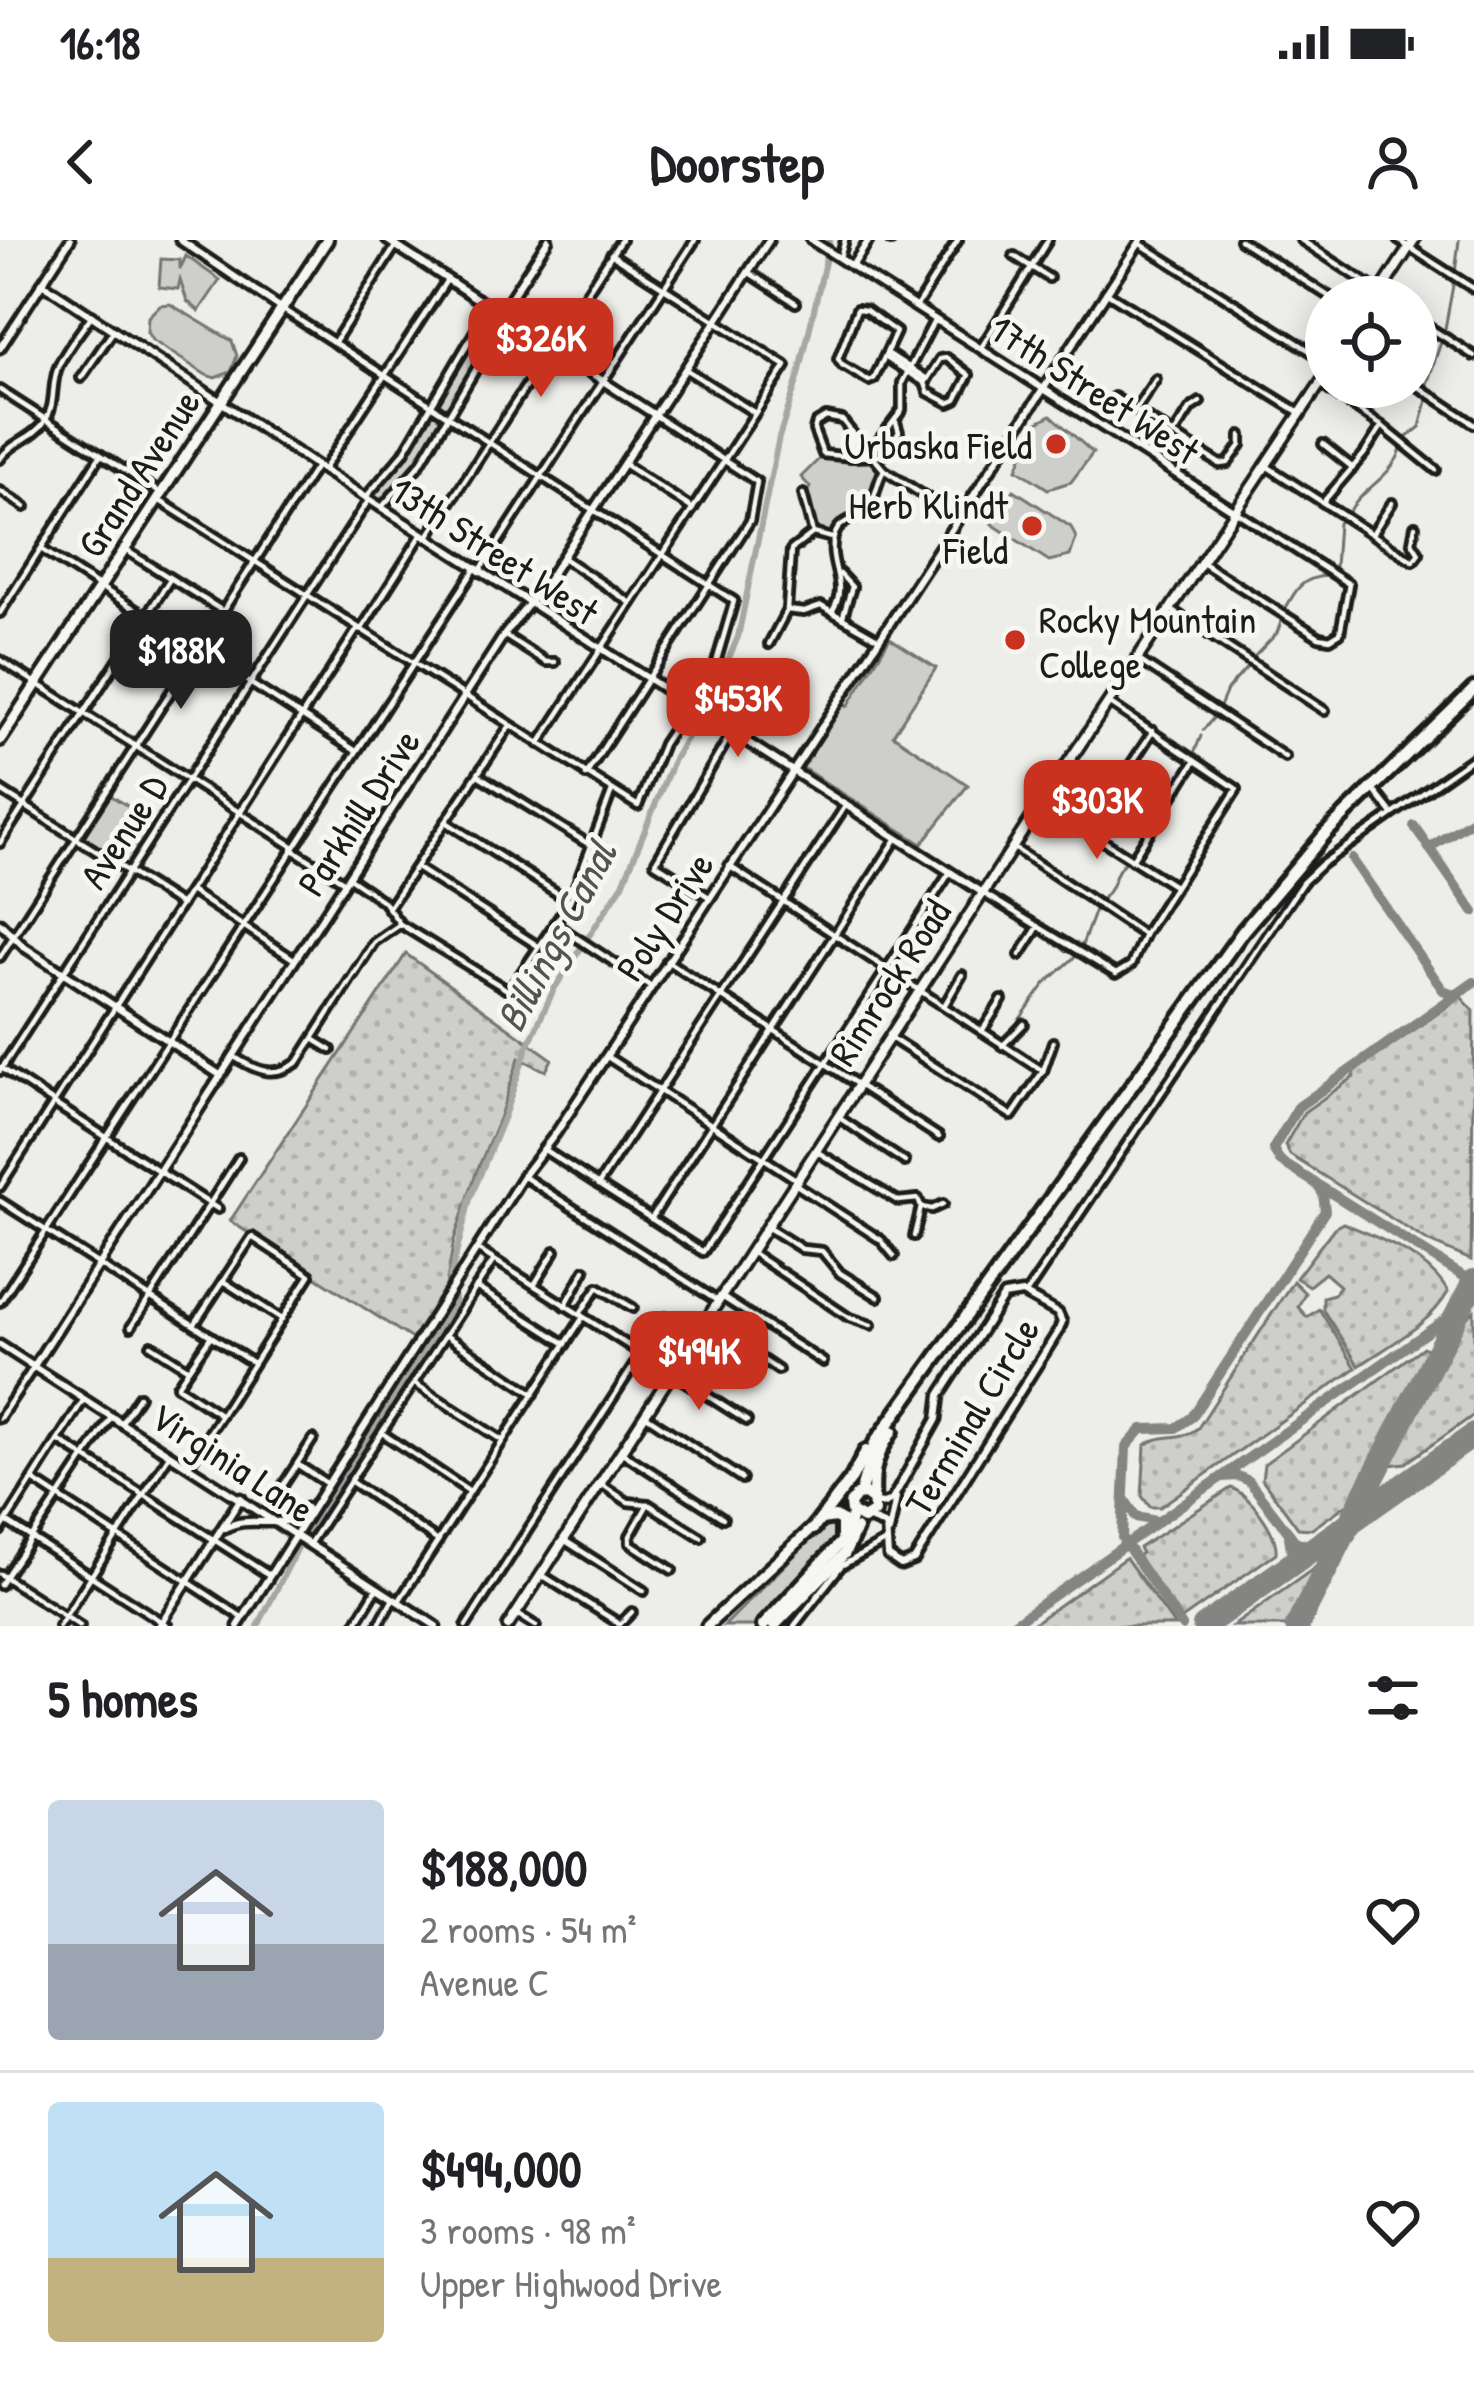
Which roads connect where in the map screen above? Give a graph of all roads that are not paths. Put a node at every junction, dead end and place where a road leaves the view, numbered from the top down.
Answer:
1 (70, 240) edge
2 (180, 240) edge
3 (327, 240) edge
4 (387, 240) edge
5 (548, 240) edge
6 (621, 240) edge
7 (694, 240) edge
8 (770, 240) edge
9 (811, 240) edge
10 (845, 240) edge
11 (869, 240) edge
12 (958, 240) edge
13 (1048, 240) edge
14 (1240, 240) edge
15 (1301, 240) edge
16 (1398, 240) edge
17 (1140, 241) edge
18 (1412, 244) edge
19 (396, 246) junction
20 (611, 254) junction
21 (836, 256) junction
22 (1014, 256) dead end
23 (852, 266) junction
24 (1031, 267) junction
25 (748, 272) junction
26 (1352, 276) edge
27 (1391, 276) edge
28 (1049, 278) dead end
29 (447, 280) junction
30 (1305, 281) edge
31 (42, 283) junction
32 (664, 288) junction
33 (1474, 289) edge
34 (1106, 292) junction
35 (796, 304) dead end
36 (489, 307) junction
37 (916, 307) junction
38 (281, 308) junction
39 (92, 315) junction
40 (503, 316) junction
41 (935, 319) junction
42 (716, 321) junction
43 (114, 330) junction
44 (1437, 332) edge
45 (334, 343) junction
46 (1305, 347) edge
47 (0, 348) edge
48 (551, 348) junction
49 (981, 348) junction
50 (886, 355) junction
51 (1474, 356) edge
52 (686, 369) junction
53 (908, 369) junction
54 (385, 376) junction
55 (81, 378) dead end
56 (1156, 379) dead end
57 (604, 381) junction
58 (926, 381) junction
59 (1044, 388) junction
60 (0, 390) edge
61 (1114, 398) dead end
62 (1437, 400) edge
63 (220, 401) junction
64 (1200, 402) dead end
65 (431, 406) junction
66 (1305, 406) edge
67 (1355, 408) edge
68 (1136, 410) junction
69 (755, 413) junction
70 (1300, 413) junction
71 (656, 415) junction
72 (448, 416) junction
73 (46, 419) junction
74 (896, 422) junction
75 (1474, 424) edge
76 (1382, 426) junction
77 (1174, 434) junction
78 (1240, 435) dead end
79 (489, 443) junction
80 (1323, 444) dead end
81 (1195, 449) junction
82 (101, 454) junction
83 (852, 457) junction
84 (874, 458) junction
85 (0, 459) edge
86 (724, 461) junction
87 (624, 464) junction
88 (1265, 465) junction
89 (320, 468) junction
90 (1353, 468) junction
91 (884, 470) junction
92 (1436, 470) dead end
93 (1178, 474) junction
94 (541, 476) junction
95 (0, 491) edge
96 (803, 494) dead end
97 (158, 496) junction
98 (367, 499) junction
99 (1323, 502) junction
100 (1392, 503) dead end
101 (25, 507) dead end
102 (381, 508) junction
103 (693, 509) junction
104 (594, 510) junction
105 (1234, 511) junction
106 (958, 518) junction
107 (1415, 526) dead end
108 (813, 533) junction
109 (1372, 534) junction
110 (424, 536) junction
111 (834, 538) junction
112 (124, 549) junction
113 (41, 550) junction
114 (663, 554) junction
115 (562, 558) junction
116 (255, 561) junction
117 (1202, 562) junction
118 (836, 569) junction
119 (477, 570) junction
120 (170, 579) junction
121 (709, 584) junction
122 (100, 587) junction
123 (308, 595) junction
124 (631, 603) junction
125 (528, 604) junction
126 (1170, 609) junction
127 (787, 610) junction
128 (833, 610) junction
129 (222, 611) junction
130 (0, 613) edge
131 (146, 616) junction
132 (843, 616) junction
133 (360, 629) junction
134 (504, 635) junction
135 (879, 639) junction
136 (769, 644) dead end
137 (197, 650) junction
138 (600, 650) junction
139 (1137, 659) junction
140 (0, 660) edge
141 (555, 662) dead end
142 (413, 663) junction
143 (648, 680) junction
144 (37, 683) junction
145 (250, 683) junction
146 (1474, 689) edge
147 (465, 696) junction
148 (1109, 703) junction
149 (689, 705) junction
150 (1324, 711) dead end
151 (84, 713) junction
152 (302, 717) junction
153 (510, 725) junction
154 (1153, 731) junction
155 (732, 732) junction
156 (0, 740) edge
157 (539, 744) junction
158 (136, 746) junction
159 (356, 751) junction
160 (1285, 757) dead end
161 (1474, 757) edge
162 (1195, 761) junction
163 (793, 771) junction
164 (478, 775) junction
165 (586, 775) junction
166 (188, 780) junction
167 (1372, 788) junction
168 (0, 790) edge
169 (612, 791) junction
170 (1042, 802) junction
171 (846, 805) junction
172 (24, 806) junction
173 (239, 812) junction
174 (1392, 813) junction
175 (446, 822) junction
176 (1087, 832) junction
177 (898, 838) junction
178 (76, 839) junction
179 (0, 843) edge
180 (591, 846) junction
181 (1012, 847) junction
182 (293, 848) junction
183 (1132, 860) junction
184 (729, 866) junction
185 (417, 868) junction
186 (129, 872) junction
187 (950, 872) junction
188 (346, 880) junction
189 (1175, 887) junction
190 (190, 891) junction
191 (983, 893) junction
192 (709, 897) junction
193 (570, 901) junction
194 (783, 902) junction
195 (181, 904) junction
196 (389, 907) junction
197 (0, 923) edge
198 (400, 923) junction
199 (554, 923) junction
200 (242, 925) junction
201 (1037, 928) junction
202 (1144, 935) junction
203 (835, 936) junction
204 (13, 937) junction
205 (538, 946) junction
206 (1020, 955) dead end
207 (0, 957) edge
208 (295, 960) junction
209 (667, 961) junction
210 (887, 969) junction
211 (63, 973) junction
212 (962, 975) dead end
213 (650, 986) junction
214 (920, 990) junction
215 (721, 996) junction
216 (1002, 1000) dead end
217 (944, 1006) junction
218 (116, 1008) junction
219 (1024, 1024) dead end
220 (773, 1029) junction
221 (982, 1031) junction
222 (890, 1037) junction
223 (313, 1039) junction
224 (167, 1040) junction
225 (1052, 1042) dead end
226 (1002, 1046) junction
227 (331, 1051) dead end
228 (232, 1056) junction
229 (606, 1056) junction
230 (825, 1063) junction
231 (1, 1069) edge
232 (1043, 1071) junction
233 (220, 1075) junction
234 (859, 1085) junction
235 (661, 1091) junction
236 (53, 1102) junction
237 (838, 1117) junction
238 (712, 1124) junction
239 (105, 1137) junction
240 (939, 1137) dead end
241 (543, 1149) junction
242 (816, 1151) junction
243 (764, 1158) junction
244 (239, 1159) dead end
245 (904, 1162) dead end
246 (158, 1170) junction
247 (523, 1176) junction
248 (796, 1182) junction
249 (598, 1185) junction
250 (0, 1187) edge
251 (0, 1201) edge
252 (210, 1204) junction
253 (943, 1204) dead end
254 (921, 1207) junction
255 (218, 1209) dead end
256 (651, 1219) junction
257 (767, 1227) junction
258 (46, 1230) junction
259 (914, 1236) dead end
260 (477, 1249) junction
261 (555, 1251) dead end
262 (751, 1252) junction
263 (894, 1256) dead end
264 (494, 1259) junction
265 (98, 1264) junction
266 (1004, 1264) junction
267 (585, 1270) dead end
268 (223, 1281) junction
269 (533, 1285) junction
270 (476, 1287) junction
271 (1026, 1294) junction
272 (150, 1297) junction
273 (878, 1297) dead end
274 (720, 1299) junction
275 (0, 1302) edge
276 (565, 1306) junction
277 (632, 1308) dead end
278 (581, 1316) junction
279 (665, 1317) dead end
280 (282, 1319) junction
281 (706, 1322) junction
282 (194, 1325) junction
283 (871, 1325) dead end
284 (131, 1327) dead end
285 (445, 1335) junction
286 (211, 1336) junction
287 (566, 1344) junction
288 (0, 1345) edge
289 (151, 1345) dead end
290 (642, 1355) junction
291 (823, 1362) dead end
292 (254, 1363) junction
293 (34, 1366) junction
294 (188, 1369) junction
295 (778, 1370) dead end
296 (674, 1372) junction
297 (414, 1383) junction
298 (916, 1388) junction
299 (534, 1394) junction
300 (139, 1396) dead end
301 (85, 1399) junction
302 (221, 1414) junction
303 (645, 1414) junction
304 (112, 1416) junction
305 (0, 1418) edge
306 (747, 1420) dead end
307 (122, 1422) junction
308 (382, 1433) junction
309 (313, 1439) dead end
310 (58, 1440) junction
311 (503, 1441) junction
312 (621, 1452) junction
313 (170, 1454) junction
314 (85, 1458) junction
315 (297, 1464) junction
316 (189, 1466) junction
317 (742, 1479) dead end
318 (33, 1480) junction
319 (350, 1481) junction
320 (326, 1483) junction
321 (601, 1484) junction
322 (282, 1487) dead end
323 (897, 1488) junction
324 (470, 1492) junction
325 (857, 1495) junction
326 (143, 1496) junction
327 (318, 1496) junction
328 (58, 1497) junction
329 (241, 1498) junction
330 (873, 1501) junction
331 (649, 1504) junction
332 (858, 1516) junction
333 (723, 1518) dead end
334 (6, 1521) junction
335 (278, 1523) junction
336 (817, 1524) junction
337 (222, 1530) junction
338 (0, 1531) edge
339 (117, 1536) junction
340 (32, 1537) junction
341 (701, 1537) dead end
342 (302, 1538) junction
343 (886, 1539) junction
344 (214, 1540) junction
345 (564, 1540) junction
346 (438, 1541) junction
347 (836, 1548) junction
348 (866, 1552) junction
349 (891, 1559) junction
350 (672, 1570) dead end
351 (269, 1575) junction
352 (542, 1575) junction
353 (3, 1576) edge
354 (92, 1576) junction
355 (188, 1582) junction
356 (0, 1585) edge
357 (378, 1588) junction
358 (644, 1591) dead end
359 (396, 1599) junction
360 (632, 1612) dead end
361 (517, 1614) junction
362 (65, 1616) junction
363 (240, 1622) edge
364 (163, 1625) edge
365 (59, 1626) edge
366 (80, 1626) edge
367 (353, 1626) edge
368 (378, 1626) edge
369 (436, 1626) edge
370 (466, 1626) edge
371 (508, 1626) edge
372 (536, 1626) edge
373 (707, 1626) edge
374 (763, 1626) edge
375 (774, 1626) edge
376 (794, 1626) edge

1 - 31 street
2 - 38 street
3 - 38 main road, Grand Avenue
4 - 19 street
5 - 40 street
6 - 20 street
7 - 32 street
8 - 25 street, Parkhill Drive
9 - 21 street, 17th Street West
10 - 21 street
11 - 23 street
12 - 37 street
13 - 24 street
14 - 30 street
15 - 26 street
16 - 18 street
17 - 34 street, Poly Drive
17 - 46 street
18 - 27 main road
18 - 33 street
19 - 29 street
19 - 45 street
20 - 32 street
20 - 48 street
21 - 23 street, 17th Street West
22 - 24 street
23 - 37 street, 17th Street West
24 - 28 street
24 - 49 street
25 - 35 street
25 - 42 street, Parkhill Drive
29 - 36 street
29 - 54 street
31 - 39 street, 13th Street West
31 - 47 street
32 - 42 street
32 - 57 street
34 - 59 street, Poly Drive
34 - 70 street
36 - 40 street
36 - 65 street, Avenue D
37 - 41 street, 17th Street West
38 - 45 street
38 - 63 main road, Grand Avenue
39 - 43 street, 13th Street West
39 - 73 street
40 - 48 street
40 - 72 street
41 - 49 street, 17th Street West
41 - 53 street
42 - 52 street, Parkhill Drive
42 - 69 street
43 - 55 street
43 - 63 street, 13th Street West
44 - 51 street
45 - 54 street
48 - 57 street
48 - 79 street
49 - 59 street, 17th Street West
50 - 50 street
50 - 53 street
52 - 69 street
52 - 71 street, Parkhill Drive
53 - 58 street
53 - 74 street
54 - 65 street
54 - 89 street
56 - 68 street
57 - 71 street
57 - 94 street
58 - 58 street
59 - 93 street, 17th Street West
59 - 106 street, Poly Drive
60 - 73 street
61 - 68 street
62 - 75 street
63 - 89 street, 13th Street West
63 - 97 main road, Grand Avenue
64 - 77 street
65 - 72 street
65 - 98 street, Avenue D
66 - 70 main road, Rimrock Road
67 - 76 street
68 - 77 street
69 - 86 street
70 - 88 main road, Rimrock Road
71 - 86 street
71 - 87 street, Parkhill Drive
72 - 79 street
72 - 102 street
73 - 82 street
73 - 85 street
74 - 84 street
74 - 84 street
76 - 90 street
76 - 92 street
77 - 81 street
78 - 81 street
79 - 94 street
79 - 110 street
80 - 90 street
81 - 93 street
82 - 97 street
82 - 113 street
83 - 83 street
83 - 84 street
84 - 91 street
86 - 103 street
86 - 121 street
87 - 103 street
87 - 104 street, Parkhill Drive
88 - 99 street
88 - 105 main road, Rimrock Road
89 - 98 street, 13th Street West
89 - 116 street
90 - 99 street
91 - 106 street
91 - 111 street
93 - 105 street, 17th Street West
94 - 104 street
94 - 119 street
95 - 101 street
96 - 108 street
97 - 112 main road, Grand Avenue
97 - 116 street
98 - 102 street, 13th Street West
98 - 123 street, Avenue D
99 - 109 street
100 - 109 street
102 - 110 street, 13th Street West
103 - 114 street
104 - 114 street
104 - 115 street, Parkhill Drive
105 - 117 main road, Rimrock Road
105 - 117 street, 17th Street West
106 - 135 street, Poly Drive
107 - 109 street
108 - 111 street
108 - 127 street
110 - 119 street, 13th Street West
110 - 133 street
111 - 118 street
112 - 120 street
112 - 122 main road, Grand Avenue
113 - 122 street
113 - 130 street
114 - 121 street
114 - 124 street
115 - 124 street
115 - 125 street, Parkhill Drive
116 - 123 street
116 - 129 street
117 - 126 main road, Rimrock Road
118 - 128 street
118 - 132 street
119 - 125 street, 13th Street West
119 - 142 street
120 - 129 street
120 - 131 street
121 - 143 street
121 - 149 street
122 - 131 street
122 - 144 main road, Grand Avenue
123 - 133 street
123 - 145 street, Avenue D
124 - 138 street
125 - 134 street, Parkhill Drive
125 - 138 street, 13th Street West
126 - 139 main road, Rimrock Road
126 - 150 street
127 - 128 street
127 - 136 street
128 - 132 street
129 - 137 street
131 - 137 street
131 - 151 street
132 - 135 street
133 - 142 street
133 - 152 street
134 - 141 street
134 - 147 street, Parkhill Drive
135 - 163 street, Poly Drive
137 - 145 street
137 - 158 street
138 - 143 street, 13th Street West
138 - 157 street
139 - 148 main road, Rimrock Road
139 - 160 street
140 - 144 street
142 - 147 street
142 - 159 street
143 - 149 street, 13th Street West
143 - 165 street
144 - 151 street
144 - 156 main road, Grand Avenue
145 - 152 street
145 - 166 street, Avenue D
146 - 167 highway
147 - 153 street
147 - 188 street, Parkhill Drive
148 - 154 street
148 - 170 main road, Rimrock Road
149 - 155 street, 13th Street West
149 - 169 street
151 - 158 street
151 - 172 street
152 - 159 street
152 - 173 street
153 - 157 street
153 - 164 street
154 - 162 street
154 - 176 street
155 - 163 street, 13th Street West
155 - 192 street
157 - 165 street
158 - 166 street
158 - 178 street
159 - 182 street
161 - 174 street
162 - 183 street
162 - 189 street
163 - 171 street, 13th Street West
163 - 184 street, Poly Drive
164 - 175 street
164 - 180 street
165 - 169 street
166 - 173 street
166 - 186 street, Avenue D
167 - 174 street
167 - 266 highway
168 - 172 street
169 - 180 street
170 - 176 street
170 - 181 main road, Rimrock Road
171 - 177 street, 13th Street West
171 - 194 street
172 - 178 street
172 - 179 street
173 - 182 street
173 - 190 street
174 - 271 street
175 - 185 street
175 - 193 street
176 - 183 street
177 - 187 street, 13th Street West
177 - 203 street
178 - 186 street
178 - 204 street
180 - 193 street
181 - 191 main road, Rimrock Road
181 - 202 street
182 - 188 street
182 - 200 street
183 - 189 street
184 - 192 street, Poly Drive
184 - 194 street
185 - 196 street
185 - 205 street
186 - 195 street
186 - 211 street, Avenue D
187 - 191 street, 13th Street West
187 - 210 street
188 - 196 street
188 - 208 street, Parkhill Drive
189 - 202 street
190 - 195 street
190 - 200 street
191 - 201 street
191 - 214 main road, Rimrock Road
192 - 209 street, Poly Drive
193 - 199 street
194 - 203 street
194 - 215 street
195 - 218 street
196 - 198 street
197 - 204 street
198 - 205 street
198 - 223 street
199 - 205 street
199 - 213 street
200 - 208 street
200 - 224 street
201 - 202 street
201 - 206 street
203 - 210 street
203 - 220 street
204 - 207 street
204 - 211 street
208 - 228 street, Parkhill Drive
209 - 213 street, Poly Drive
209 - 215 street
210 - 214 street
210 - 230 street
211 - 218 street
211 - 231 street, Avenue D
212 - 217 street
213 - 229 street, Poly Drive
214 - 217 street
214 - 222 main road, Rimrock Road
215 - 220 street
215 - 235 street
216 - 221 street
217 - 221 street
218 - 224 street
218 - 236 street
219 - 226 street
220 - 230 street
220 - 238 street
221 - 226 street
222 - 232 street
222 - 234 main road, Rimrock Road
223 - 227 street
223 - 228 street
224 - 233 street
224 - 239 street
225 - 232 street
226 - 232 street
228 - 233 street, Parkhill Drive
229 - 235 street
229 - 241 street, Poly Drive
230 - 234 street
230 - 243 street
231 - 236 street
233 - 246 street, Parkhill Drive
234 - 237 main road, Rimrock Road
234 - 240 street
235 - 238 street
235 - 249 street
236 - 239 street
236 - 250 street
237 - 242 main road, Rimrock Road
237 - 245 street
238 - 243 street
238 - 256 street
239 - 246 street
239 - 258 street
241 - 247 street, Poly Drive
241 - 249 street
242 - 248 main road, Rimrock Road
242 - 254 street
243 - 248 street
243 - 256 street
244 - 252 street
246 - 252 street
246 - 265 street, Parkhill Drive
247 - 260 street, Poly Drive
247 - 274 street
248 - 257 main road, Rimrock Road
248 - 263 street
249 - 256 street
251 - 258 street
252 - 255 street
252 - 272 street
253 - 254 street
254 - 259 street
257 - 262 main road, Rimrock Road
257 - 273 street
258 - 265 street
258 - 275 street
260 - 264 street
260 - 320 street, Poly Drive
261 - 269 street
262 - 274 main road, Rimrock Road
262 - 283 street
264 - 269 street
264 - 270 street
265 - 272 street
265 - 293 street, Parkhill Drive
266 - 298 highway
266 - 330 highway
267 - 276 street
268 - 280 street
268 - 280 street
268 - 282 street
269 - 276 street
270 - 285 street
270 - 287 street
271 - 323 street, Terminal Circle
271 - 349 street, Terminal Circle
272 - 282 street
272 - 284 street
274 - 281 main road, Rimrock Road
274 - 291 street
276 - 278 street
277 - 278 street
278 - 287 street
278 - 290 street
279 - 290 street
280 - 292 street
281 - 295 street
281 - 296 main road, Rimrock Road
282 - 286 street
285 - 297 street
285 - 299 street
286 - 292 street
286 - 294 street
287 - 299 street
288 - 293 street, Virginia Lane
289 - 294 street
290 - 296 street
290 - 370 street
292 - 302 street
293 - 301 street, Virginia Lane
293 - 305 street, Parkhill Drive
294 - 302 street
296 - 303 main road, Rimrock Road
296 - 306 street
297 - 308 street
297 - 311 street
298 - 325 highway
298 - 336 highway
299 - 311 street
300 - 307 street
301 - 304 street, Virginia Lane
301 - 310 street
302 - 316 street
303 - 312 main road, Rimrock Road
303 - 317 street
304 - 307 street, Virginia Lane
304 - 314 street
307 - 313 street, Virginia Lane
308 - 319 street
308 - 324 street
309 - 315 street
310 - 314 street
310 - 318 street
311 - 324 street
312 - 321 main road, Rimrock Road
312 - 333 street
313 - 316 street, Virginia Lane
313 - 326 street
314 - 326 street
314 - 328 street
315 - 320 street
315 - 322 street
316 - 329 street, Virginia Lane
318 - 328 street
318 - 334 street
319 - 342 street
319 - 346 street
320 - 327 street, Poly Drive
321 - 331 street
321 - 345 main road, Rimrock Road
323 - 330 street, Terminal Circle
323 - 343 street, Terminal Circle
324 - 346 street
325 - 330 highway
325 - 332 highway
325 - 336 main road
326 - 339 street
326 - 344 street
327 - 335 street
327 - 342 street, Poly Drive
328 - 339 street
328 - 340 street
329 - 335 street, Virginia Lane
329 - 337 street
330 - 332 highway
331 - 341 street
331 - 350 street
332 - 336 main road
332 - 343 street, Terminal Circle
332 - 347 highway
332 - 375 highway
334 - 338 street
334 - 340 street
335 - 337 street
335 - 342 street, Virginia Lane
336 - 347 highway
336 - 373 main road
337 - 344 street
339 - 354 street
339 - 355 street
340 - 353 street
340 - 354 street
342 - 351 street, Poly Drive
342 - 357 street, Virginia Lane
343 - 348 street
343 - 349 street, Terminal Circle
344 - 351 street
344 - 355 street
345 - 352 main road, Rimrock Road
345 - 358 street
346 - 359 street
347 - 374 highway
348 - 349 street
348 - 376 street
351 - 363 street, Poly Drive
352 - 360 street
352 - 361 main road, Rimrock Road
353 - 356 street
353 - 362 street
354 - 362 street
354 - 364 street
355 - 363 street
355 - 364 street
357 - 359 street, Virginia Lane
357 - 367 street
359 - 368 street
359 - 369 street, Virginia Lane
361 - 371 main road, Rimrock Road
361 - 372 street
362 - 365 street
362 - 366 street

